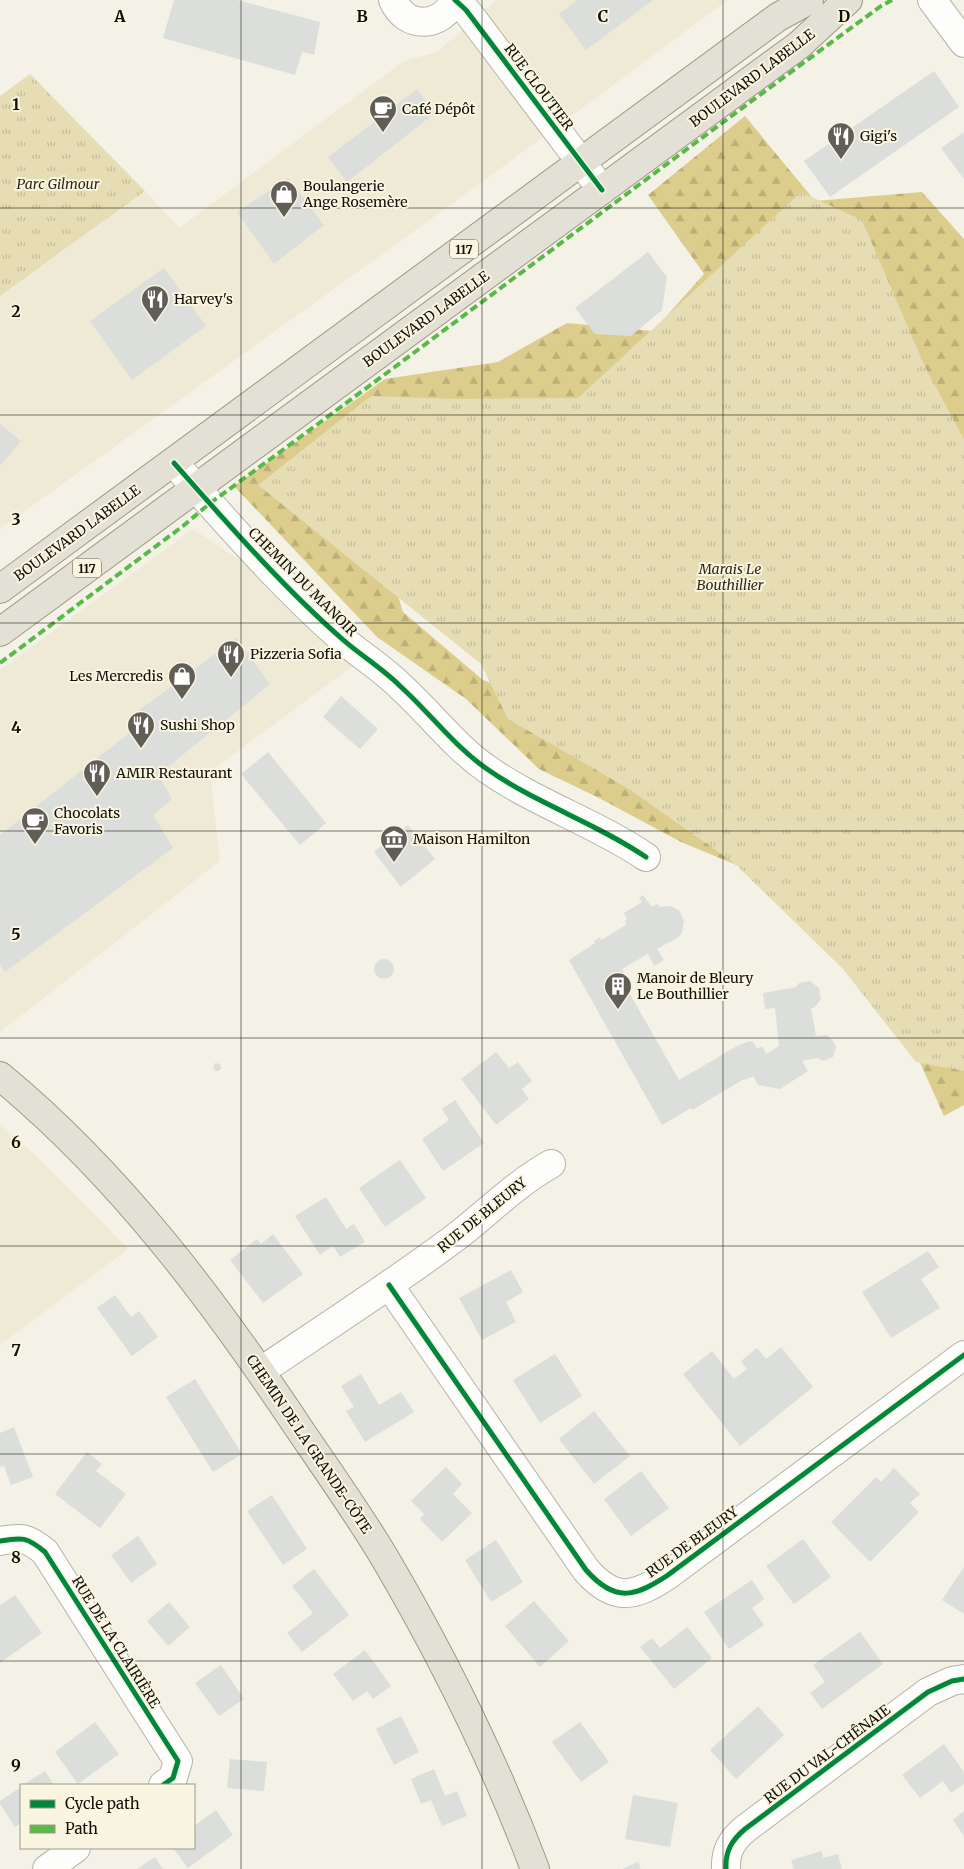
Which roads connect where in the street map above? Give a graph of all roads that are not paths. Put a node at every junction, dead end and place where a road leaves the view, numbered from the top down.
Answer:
1 (393, 0) edge
2 (455, 0) edge
3 (809, 0) edge
4 (848, 0) edge
5 (932, 0) edge
6 (964, 43) edge
7 (582, 162) junction
8 (602, 190) junction
9 (174, 463) junction
10 (196, 488) junction
11 (0, 590) edge
12 (0, 632) edge
13 (646, 857) dead end
14 (0, 1076) edge
15 (551, 1164) dead end
16 (390, 1285) junction
17 (964, 1355) edge
18 (261, 1371) junction
19 (0, 1541) edge
20 (964, 1679) edge
21 (164, 1784) edge
22 (75, 1849) edge
23 (47, 1869) edge
24 (535, 1869) edge
25 (726, 1869) edge

1 - 2 street, RUE CLOUTIER
2 - 7 street, RUE CLOUTIER
3 - 7 main road, BOULEVARD LABELLE / 117
4 - 8 main road, BOULEVARD LABELLE / 117
5 - 6 street
7 - 8 street, RUE CLOUTIER
7 - 9 main road, BOULEVARD LABELLE / 117
8 - 10 main road, BOULEVARD LABELLE / 117
9 - 10 street, CHEMIN DU MANOIR
9 - 11 main road, BOULEVARD LABELLE / 117
10 - 12 main road, BOULEVARD LABELLE / 117
10 - 13 street, CHEMIN DU MANOIR
14 - 18 main road, CHEMIN DE LA GRANDE-CÔTE
15 - 16 street, RUE DE BLEURY
16 - 17 street, RUE DE BLEURY
16 - 18 street, RUE DE BLEURY
18 - 24 main road, CHEMIN DE LA GRANDE-CÔTE
19 - 21 street, RUE DE LA CLAIRIÈRE
20 - 25 street, RUE DU VAL-CHÊNAIE
22 - 23 street

